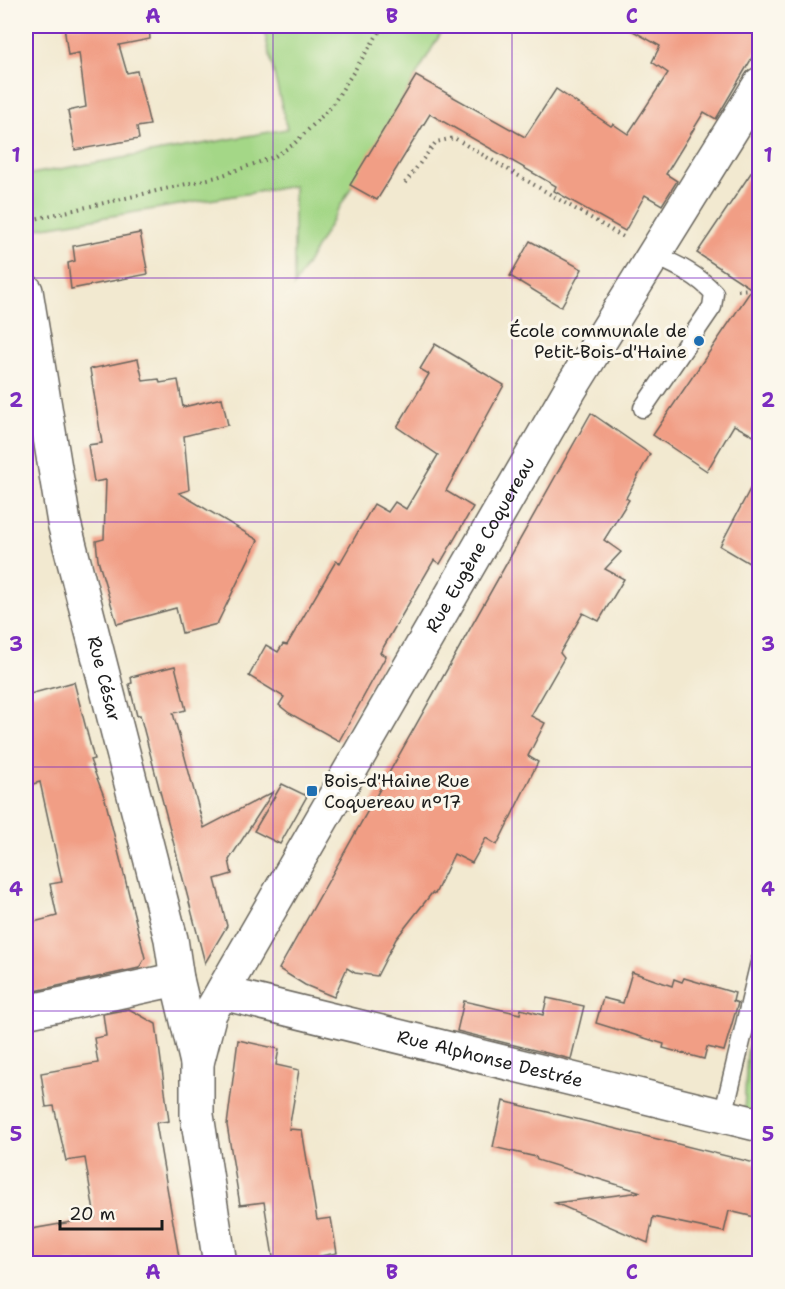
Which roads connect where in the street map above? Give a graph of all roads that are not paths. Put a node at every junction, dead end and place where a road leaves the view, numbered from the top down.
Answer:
1 (759, 84) edge
2 (654, 255) junction
3 (26, 291) edge
4 (643, 408) dead end
5 (759, 962) edge
6 (177, 979) junction
7 (216, 1003) junction
8 (26, 1012) edge
9 (197, 1063) junction
10 (723, 1116) junction
11 (759, 1125) edge
12 (220, 1263) edge

1 - 2 street, Rue Eugène Coquereau
2 - 4 lane
2 - 7 street, Rue Eugène Coquereau
3 - 6 street, Rue César
5 - 10 lane
6 - 8 street
6 - 9 street, Rue César
7 - 9 street, Rue Eugène Coquereau
7 - 10 street, Rue Alphonse Destrée
9 - 12 street
10 - 11 street, Rue Alphonse Destrée

